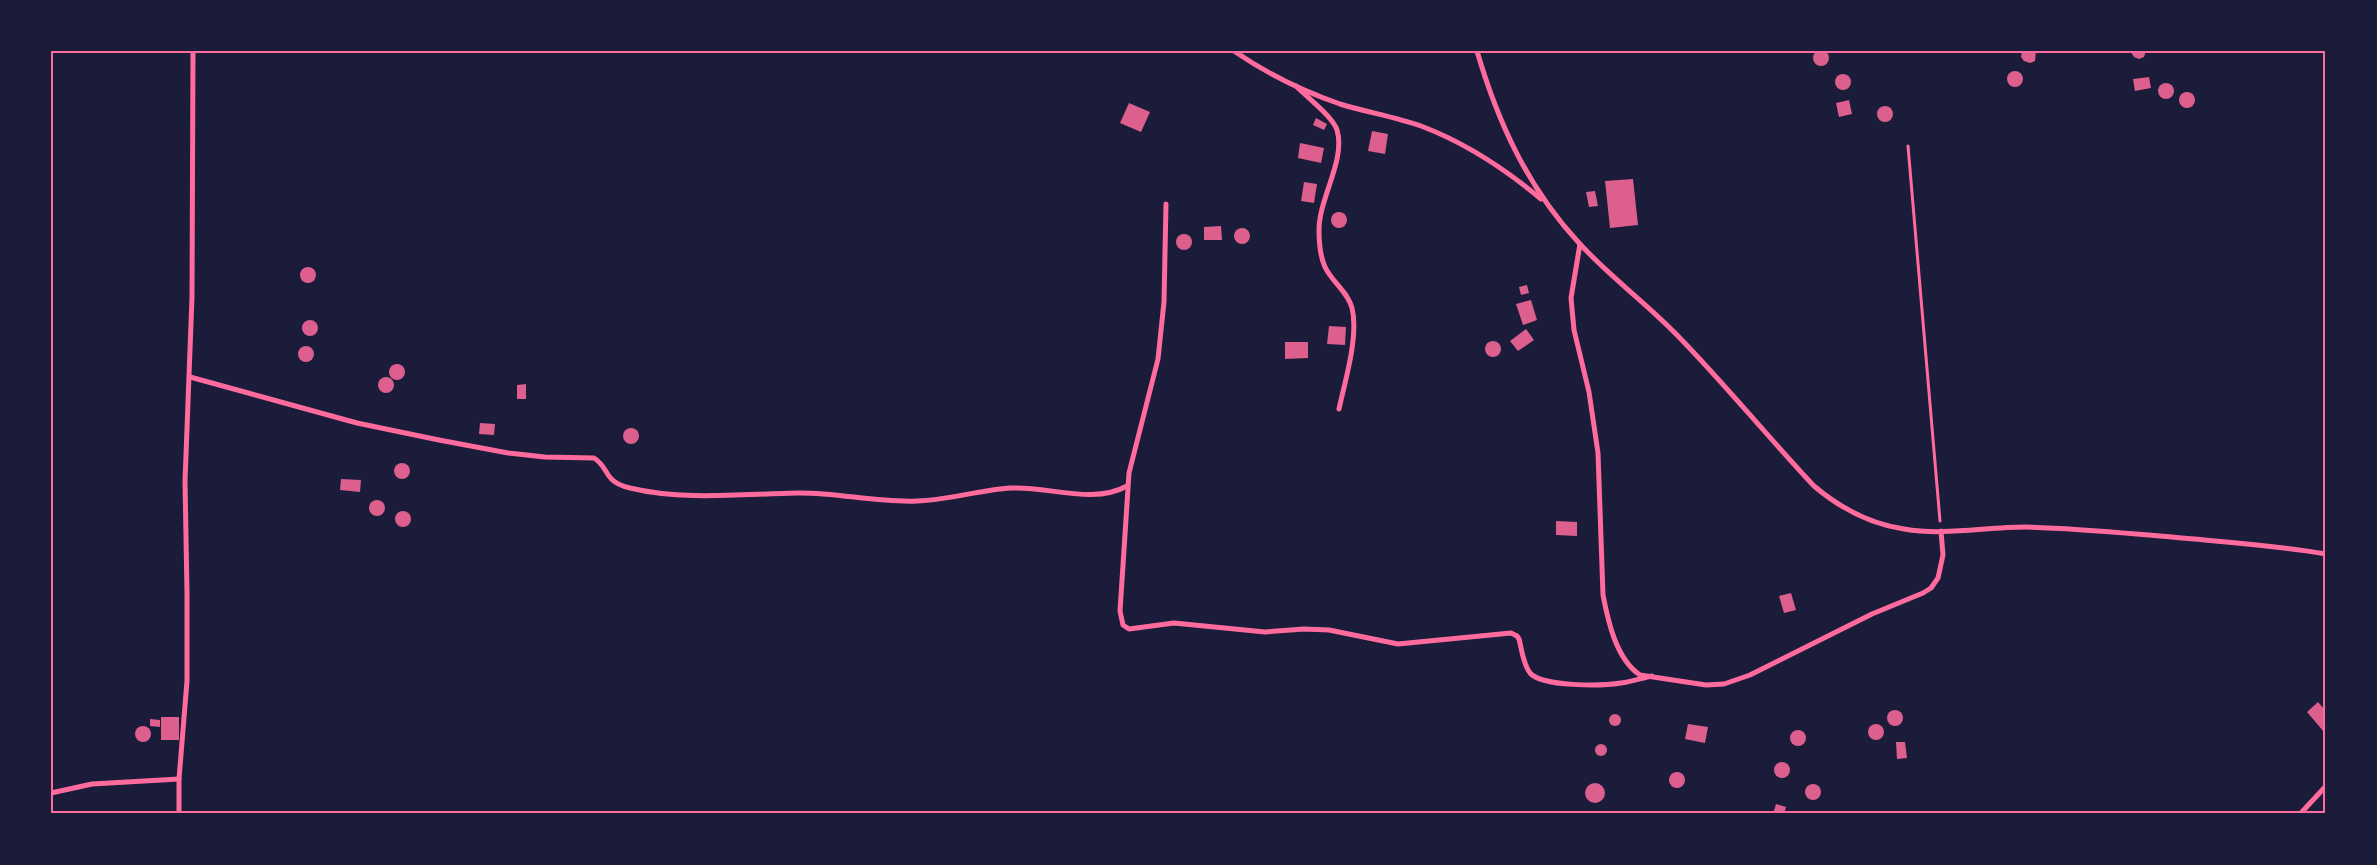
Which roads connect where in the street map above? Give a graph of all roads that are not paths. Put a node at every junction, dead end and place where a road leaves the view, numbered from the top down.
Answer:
1 (193, 51) edge
2 (1234, 51) edge
3 (1477, 51) edge
4 (1296, 86) junction
5 (1545, 202) junction
6 (1166, 204) dead end
7 (1580, 244) junction
8 (190, 377) junction
9 (1338, 409) dead end
10 (1126, 486) junction
11 (1941, 531) junction
12 (2326, 554) edge
13 (1652, 676) junction
14 (179, 779) junction
15 (2326, 786) edge
16 (51, 793) edge
17 (180, 814) edge
18 (2300, 814) edge

1 - 8 street
2 - 4 street
3 - 5 street
4 - 5 street
4 - 9 street
5 - 7 street
6 - 10 street
7 - 11 street
7 - 13 street
8 - 10 street
8 - 14 street
10 - 13 street
11 - 12 street
11 - 13 street
14 - 16 street
14 - 17 street
15 - 18 street

